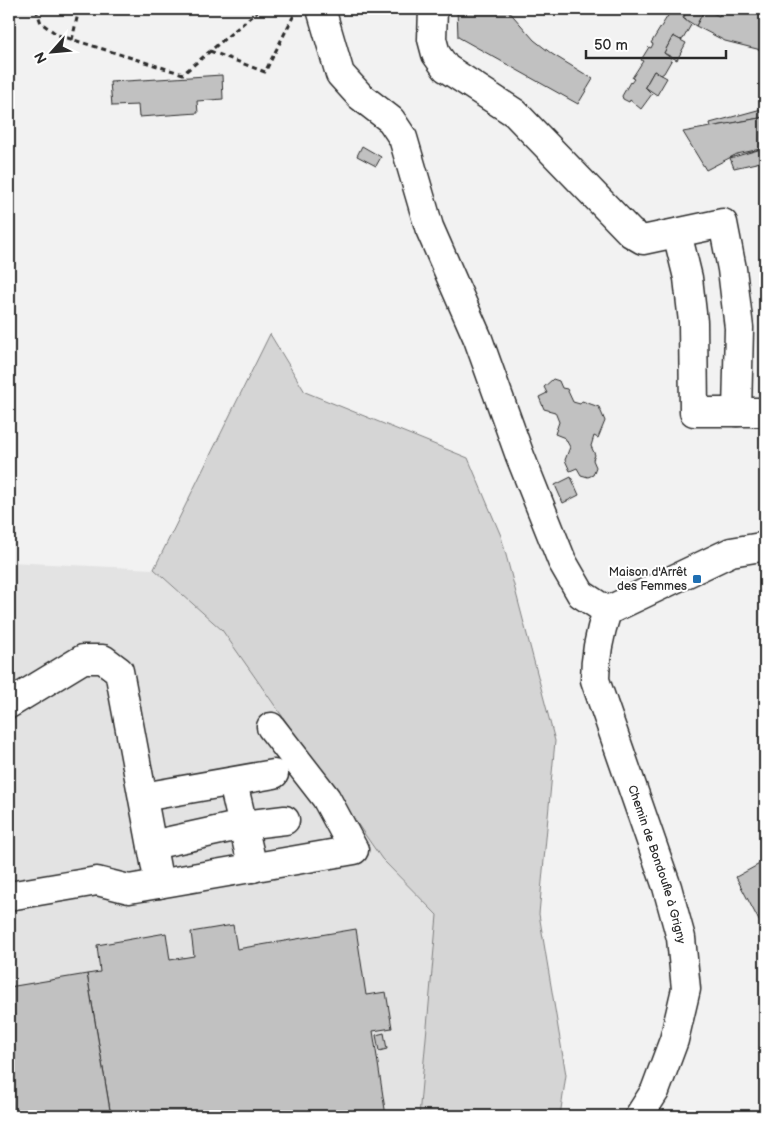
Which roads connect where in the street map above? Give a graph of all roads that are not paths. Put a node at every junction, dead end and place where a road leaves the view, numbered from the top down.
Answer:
1 (321, 9) edge
2 (433, 9) edge
3 (677, 232) junction
4 (737, 412) junction
5 (765, 412) edge
6 (764, 545) edge
7 (607, 611) junction
8 (9, 704) edge
9 (271, 727) dead end
10 (274, 774) dead end
11 (233, 783) junction
12 (143, 797) junction
13 (285, 820) dead end
14 (243, 826) junction
15 (152, 845) junction
16 (253, 868) junction
17 (159, 884) junction
18 (9, 896) edge
19 (639, 1116) edge

1 - 7 street
2 - 3 street
3 - 4 street
3 - 4 street
4 - 5 street
6 - 7 street
7 - 19 street, Chemin de Bondoufle à Grigny
8 - 12 street
9 - 16 street
10 - 11 street
11 - 12 street
11 - 14 street
12 - 15 street
13 - 14 street
14 - 15 street
14 - 16 street
15 - 17 street
16 - 17 street
17 - 18 street

